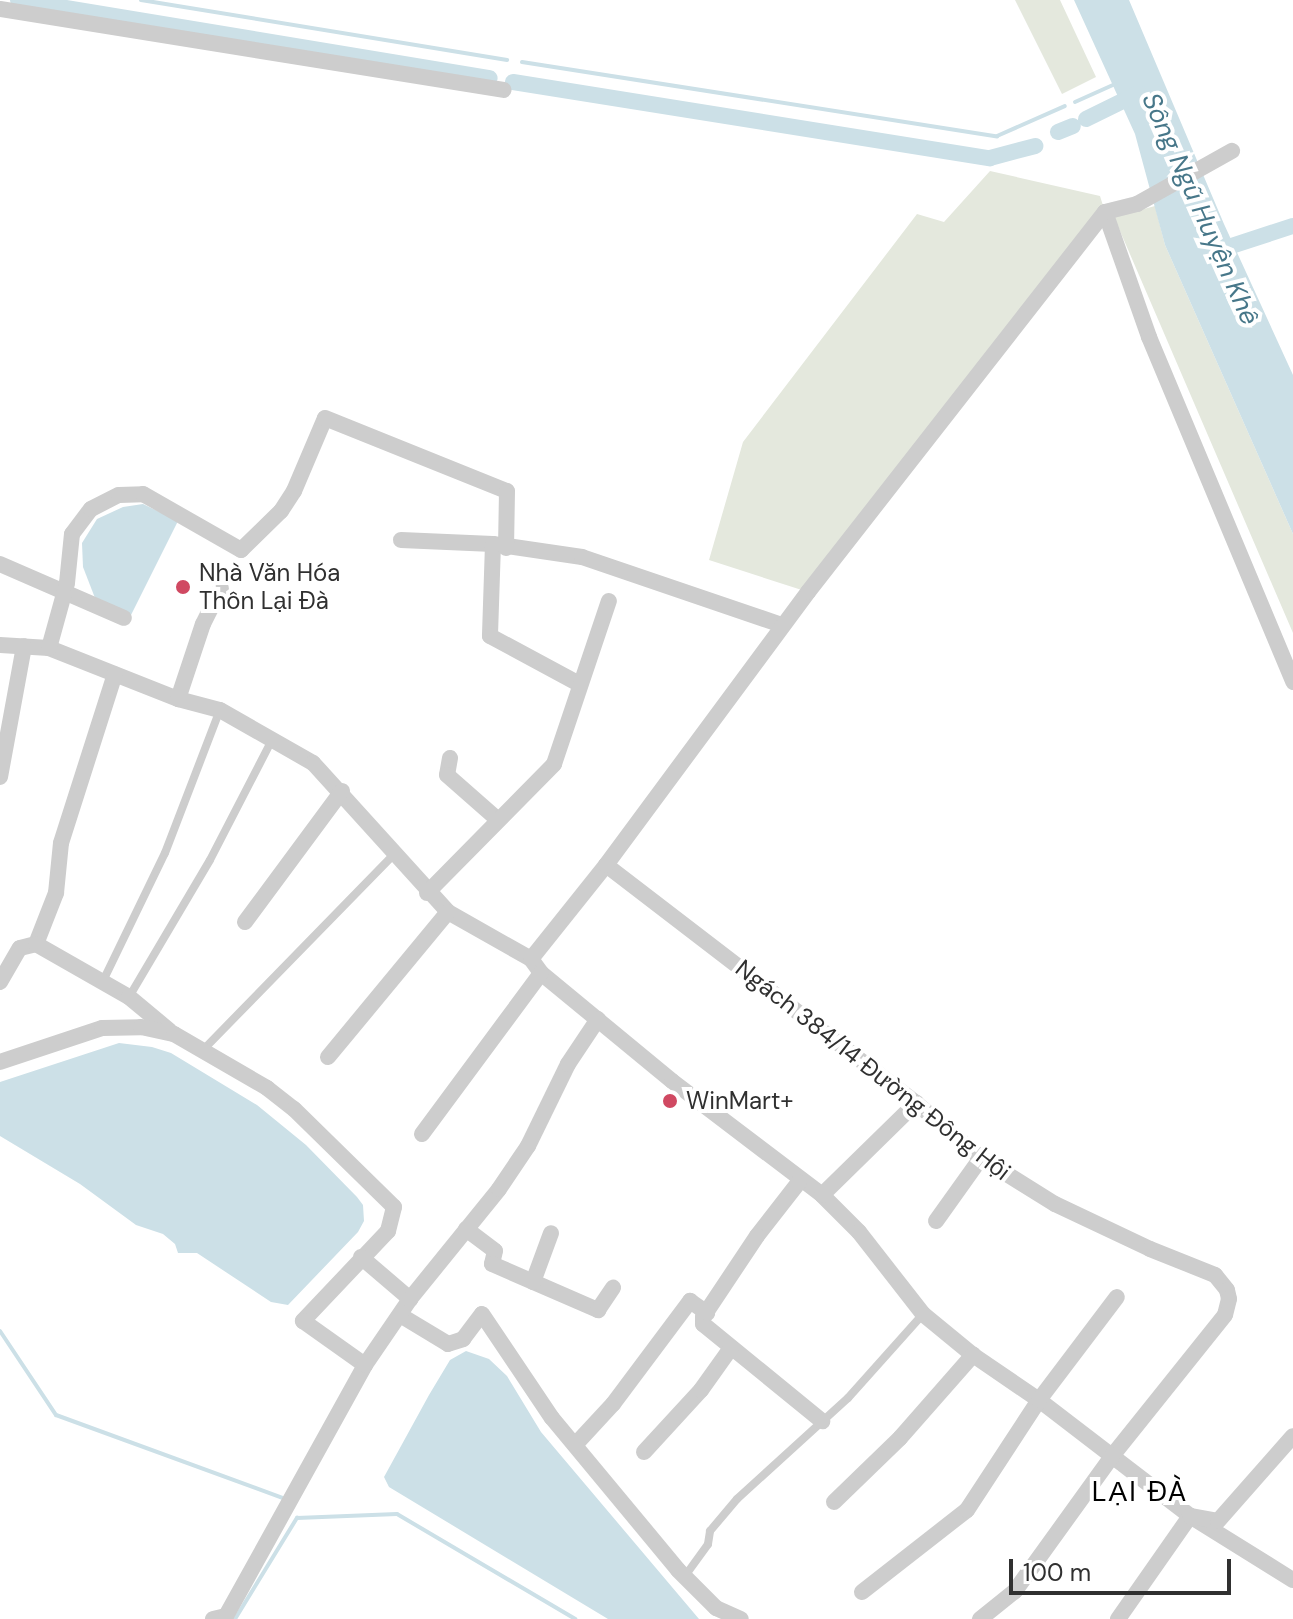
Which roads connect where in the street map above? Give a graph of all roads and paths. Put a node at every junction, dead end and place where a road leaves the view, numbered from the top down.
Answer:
1 (0, 9) edge
2 (504, 90) dead end
3 (1232, 151) dead end
4 (1105, 212) junction
5 (401, 540) dead end
6 (500, 546) junction
7 (0, 564) edge
8 (221, 588) dead end
9 (65, 590) junction
10 (609, 601) dead end
11 (124, 618) dead end
12 (782, 625) junction
13 (0, 645) edge
14 (24, 646) junction
15 (49, 648) junction
16 (115, 674) junction
17 (1293, 682) edge
18 (579, 684) junction
19 (178, 699) junction
20 (220, 710) junction
21 (274, 737) junction
22 (450, 758) dead end
23 (0, 777) edge
24 (342, 791) junction
25 (497, 819) junction
26 (393, 855) junction
27 (606, 865) junction
28 (427, 893) junction
29 (448, 912) junction
30 (245, 922) dead end
31 (36, 944) junction
32 (531, 959) junction
33 (541, 973) junction
34 (0, 982) edge
35 (102, 982) junction
36 (129, 997) junction
37 (598, 1019) junction
38 (174, 1034) junction
39 (203, 1050) junction
40 (328, 1057) dead end
41 (0, 1062) edge
42 (916, 1103) junction
43 (422, 1134) dead end
44 (981, 1158) junction
45 (799, 1182) junction
46 (822, 1195) junction
47 (936, 1221) dead end
48 (466, 1229) junction
49 (551, 1233) dead end
50 (361, 1257) junction
51 (533, 1282) junction
52 (613, 1288) dead end
53 (1117, 1297) dead end
54 (410, 1299) junction
55 (707, 1313) junction
56 (923, 1314) junction
57 (400, 1315) junction
58 (731, 1348) junction
59 (973, 1355) junction
60 (365, 1365) junction
61 (1039, 1400) junction
62 (822, 1421) junction
63 (1293, 1436) edge
64 (575, 1445) junction
65 (644, 1452) dead end
66 (1113, 1455) junction
67 (834, 1502) dead end
68 (1190, 1516) junction
69 (685, 1576) junction
70 (1293, 1580) edge
71 (862, 1592) dead end
72 (213, 1619) edge
73 (741, 1619) edge
74 (980, 1619) edge
75 (1118, 1619) edge

1 - 2 street
3 - 4 street
4 - 12 street
4 - 17 street
5 - 6 street
6 - 9 street
6 - 12 street
6 - 18 street
7 - 9 street
8 - 19 street
9 - 11 street
9 - 15 street
10 - 18 street
12 - 27 street
13 - 14 street
14 - 15 street
14 - 23 street
15 - 16 street
16 - 19 street
16 - 31 street
18 - 25 street
19 - 20 street
20 - 21 street
20 - 35 lane
21 - 24 street
21 - 36 lane
22 - 25 street
24 - 26 street
24 - 30 street
25 - 28 street
26 - 28 street
26 - 39 lane
27 - 32 street
27 - 42 street, Ngách 384/14 Đường Đông Hội
28 - 29 street
29 - 32 street
29 - 40 street
31 - 34 street
31 - 35 street
32 - 33 street
33 - 37 street
33 - 43 street
35 - 36 street
36 - 38 street
37 - 45 street
37 - 48 street
38 - 39 street
38 - 41 street
39 - 50 street
42 - 44 street, Ngách 384/14 Đường Đông Hội
42 - 46 street
44 - 47 street
44 - 66 street, Ngách 384/14 Đường Đông Hội
45 - 46 street
45 - 55 street
46 - 56 street
48 - 51 street
48 - 54 street
49 - 51 street
50 - 54 street
50 - 60 street
51 - 52 street
53 - 61 street
54 - 57 street
55 - 58 street
55 - 64 street
56 - 59 street
56 - 62 lane
57 - 60 street
57 - 64 street
58 - 62 street
58 - 65 street
59 - 61 street
59 - 67 street
60 - 72 street
61 - 66 street
61 - 71 street
62 - 69 lane
63 - 68 street
64 - 69 street
66 - 68 street
66 - 74 street, Ngách 384/14 Đường Đông Hội
68 - 70 street
68 - 75 street
69 - 73 street

